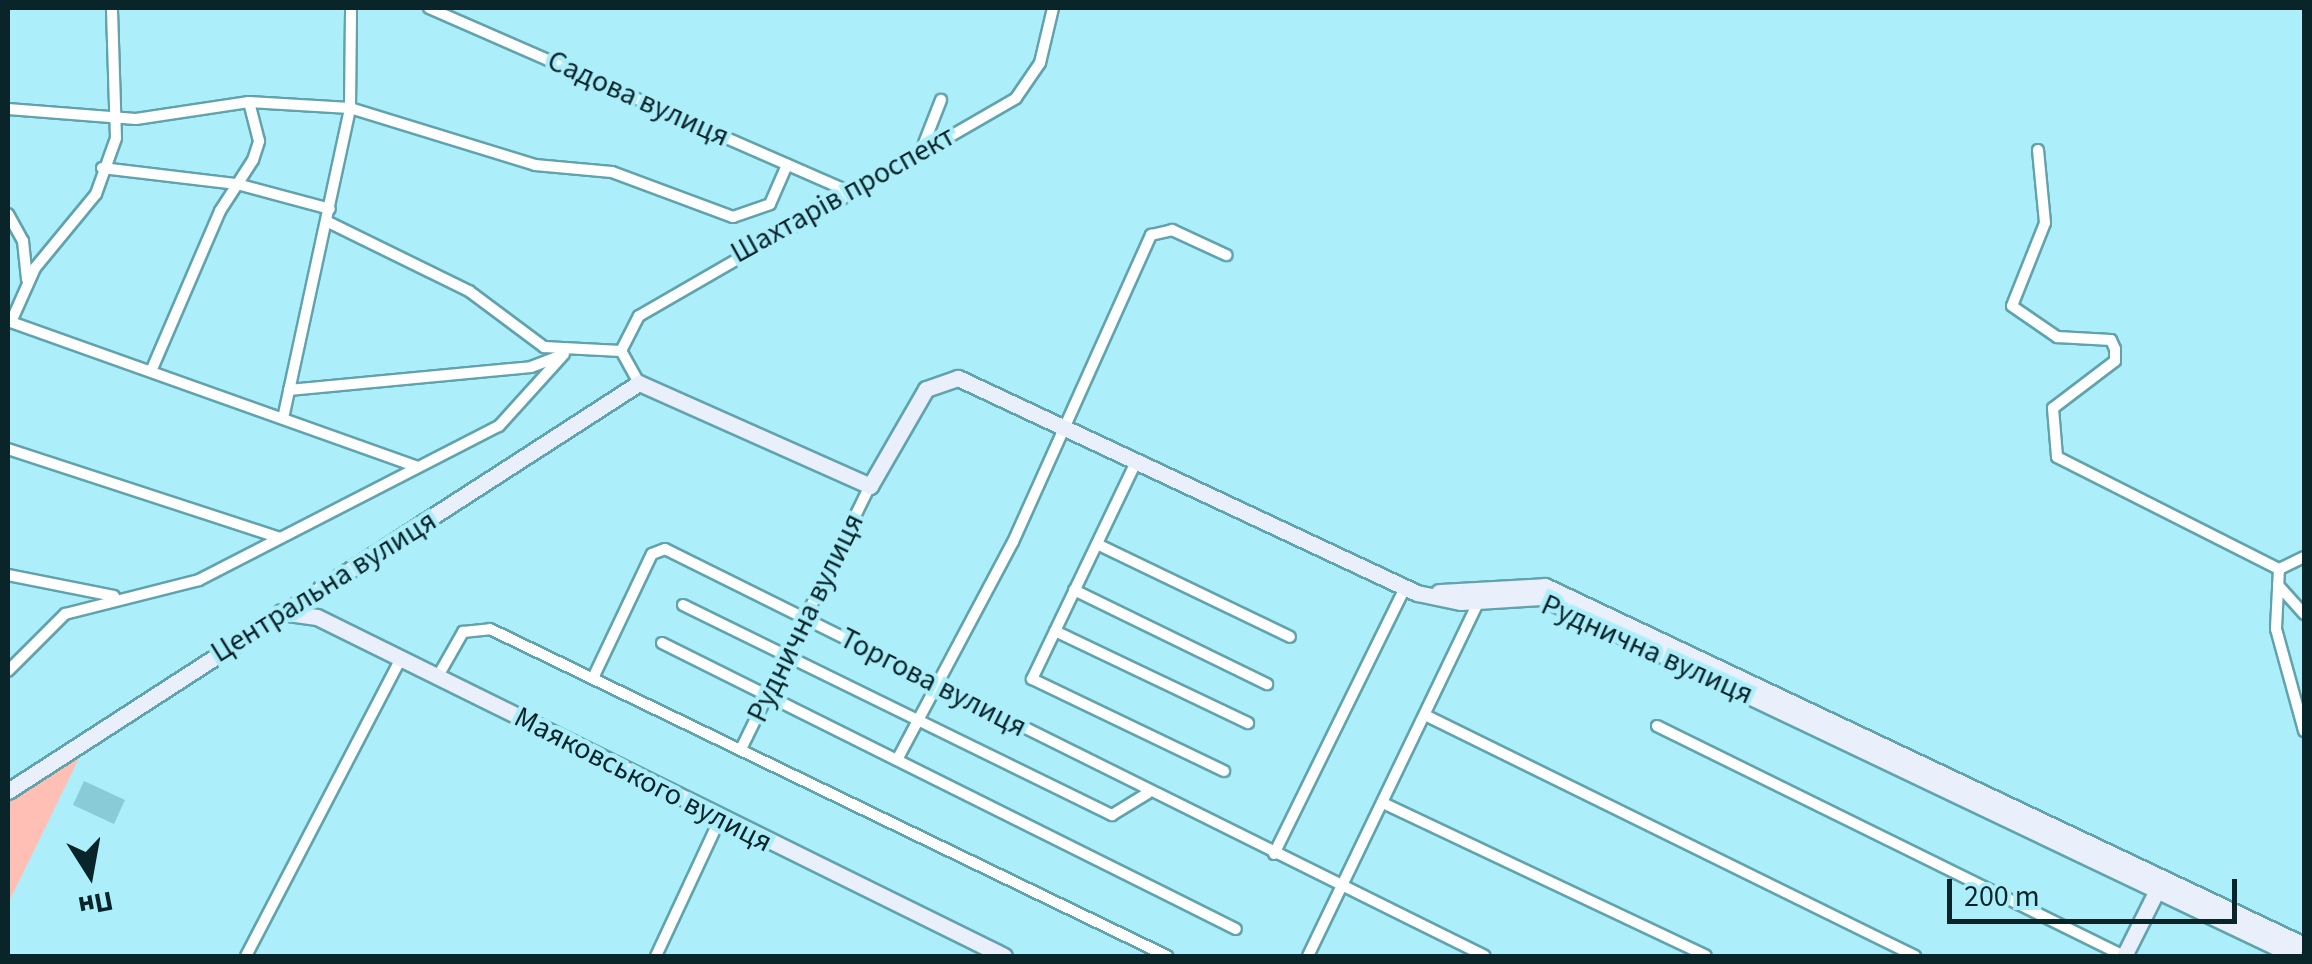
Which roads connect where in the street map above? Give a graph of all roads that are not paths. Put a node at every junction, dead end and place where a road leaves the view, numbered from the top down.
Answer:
1 (112, 8) edge
2 (351, 8) edge
3 (429, 8) edge
4 (1054, 8) edge
5 (941, 100) dead end
6 (249, 102) junction
7 (350, 108) junction
8 (8, 109) edge
9 (117, 116) junction
10 (2038, 150) dead end
11 (921, 152) junction
12 (787, 165) junction
13 (102, 168) junction
14 (237, 184) junction
15 (847, 192) junction
16 (330, 209) junction
17 (8, 214) edge
18 (328, 222) junction
19 (1226, 255) dead end
20 (28, 281) junction
21 (9, 322) edge
22 (622, 351) junction
23 (564, 354) junction
24 (152, 369) junction
25 (639, 383) junction
26 (289, 390) junction
27 (284, 414) junction
28 (1068, 425) junction
29 (8, 449) edge
30 (1137, 460) junction
31 (418, 467) junction
32 (870, 486) junction
33 (276, 536) junction
34 (1097, 544) junction
35 (2304, 558) edge
36 (2279, 569) junction
37 (8, 575) edge
38 (2278, 586) junction
39 (317, 590) junction
40 (1074, 590) junction
41 (1411, 590) junction
42 (125, 598) junction
43 (1479, 601) junction
44 (683, 605) dead end
45 (281, 612) junction
46 (2304, 614) edge
47 (318, 616) junction
48 (807, 619) junction
49 (1055, 631) junction
50 (1290, 638) dead end
51 (662, 644) dead end
52 (788, 653) junction
53 (402, 658) junction
54 (8, 672) edge
55 (438, 676) junction
56 (592, 678) junction
57 (1267, 684) dead end
58 (939, 686) junction
59 (768, 695) junction
60 (1427, 716) junction
61 (919, 720) junction
62 (1248, 723) dead end
63 (1657, 726) dead end
64 (2304, 730) edge
65 (741, 749) junction
66 (897, 760) junction
67 (1224, 771) dead end
68 (8, 791) edge
69 (1148, 793) junction
70 (1384, 803) junction
71 (720, 819) junction
72 (1274, 854) junction
73 (1342, 886) junction
74 (2156, 892) junction
75 (1236, 929) dead end
76 (2304, 945) edge
77 (2266, 951) edge
78 (246, 956) edge
79 (656, 956) edge
80 (1004, 956) edge
81 (1167, 956) edge
82 (1308, 956) edge
83 (1486, 956) edge
84 (1706, 956) edge
85 (1915, 956) edge
86 (2124, 956) edge
87 (2295, 956) edge

1 - 9 street
2 - 7 street
3 - 12 street, Садова вулиця
4 - 11 street, Шахтарів проспект
5 - 11 street
6 - 7 street
6 - 9 street
6 - 14 street
7 - 12 street
7 - 16 street
8 - 9 street
9 - 13 street
10 - 36 street
11 - 15 street, Шахтарів проспект
12 - 15 street, Садова вулиця
13 - 14 street
13 - 20 street
14 - 16 street
14 - 24 street
15 - 22 street, Шахтарів проспект
16 - 18 street
17 - 20 street
18 - 23 street
18 - 26 street
19 - 28 street
20 - 21 street
21 - 24 street
22 - 23 street
22 - 25 street, Руднична вулиця
23 - 26 street
23 - 31 street
24 - 27 street
25 - 32 main road, Руднична вулиця
25 - 39 main road, Центральна вулиця
26 - 27 street
27 - 31 street
28 - 30 main road, Руднична вулиця
28 - 32 main road, Руднична вулиця
28 - 58 street
29 - 33 street
30 - 34 street
30 - 41 main road, Руднична вулиця
31 - 33 street
32 - 48 street, Руднична вулиця
33 - 42 street
34 - 40 street
34 - 50 street
35 - 36 street
36 - 38 street
37 - 42 street
38 - 46 street
38 - 64 street
39 - 45 main road, Центральна вулиця
39 - 47 main road
40 - 49 street
40 - 57 street
41 - 43 main road, Руднична вулиця
41 - 72 street
41 - 76 main road
42 - 54 street
43 - 60 street
43 - 74 main road, Руднична вулиця
44 - 52 street
45 - 47 main road, Маяковського вулиця
45 - 68 main road, Центральна вулиця
47 - 53 main road, Маяковського вулиця
48 - 52 street, Руднична вулиця
48 - 56 street, Торгова вулиця
48 - 58 street, Торгова вулиця
49 - 62 street
49 - 67 street
51 - 59 street
52 - 59 street, Руднична вулиця
52 - 61 street
53 - 55 main road, Маяковського вулиця
53 - 78 street
55 - 56 street
55 - 71 main road, Маяковського вулиця
56 - 65 street
58 - 61 street
58 - 69 street, Торгова вулиця
59 - 65 street, Руднична вулиця
59 - 66 street
60 - 70 street
60 - 85 street
61 - 66 street
61 - 69 street
63 - 86 street
65 - 81 street
66 - 75 street
69 - 72 street, Торгова вулиця
70 - 73 street
70 - 84 street
71 - 79 street
71 - 80 main road, Маяковського вулиця
72 - 73 street, Торгова вулиця
73 - 82 street
73 - 83 street, Торгова вулиця
74 - 77 main road, Руднична вулиця
74 - 86 main road
77 - 87 main road, Руднична вулиця

